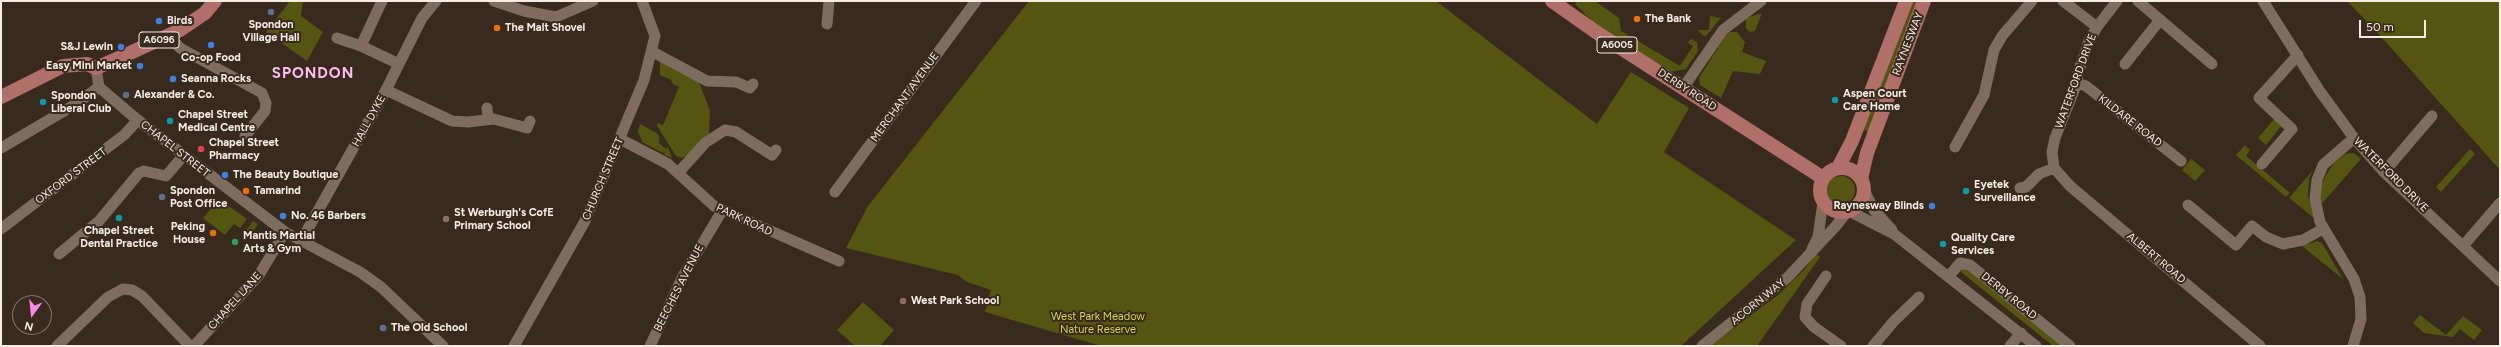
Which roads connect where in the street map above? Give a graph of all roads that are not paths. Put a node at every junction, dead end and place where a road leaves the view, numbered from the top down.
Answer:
1 (215, 1) edge
2 (382, 1) edge
3 (436, 1) edge
4 (494, 1) edge
5 (593, 1) edge
6 (642, 1) edge
7 (830, 1) edge
8 (976, 1) edge
9 (1552, 1) edge
10 (1761, 1) edge
11 (1906, 1) edge
12 (1924, 1) edge
13 (2032, 1) edge
14 (2063, 1) edge
15 (2117, 1) edge
16 (2138, 1) edge
17 (2263, 1) edge
18 (2160, 20) junction
19 (827, 24) dead end
20 (2096, 27) junction
21 (169, 36) junction
22 (337, 38) dead end
23 (361, 46) junction
24 (653, 52) junction
25 (2298, 55) junction
26 (400, 64) junction
27 (2125, 64) dead end
28 (2212, 64) dead end
29 (96, 68) junction
30 (2077, 83) junction
31 (753, 84) dead end
32 (99, 87) junction
33 (1683, 88) junction
34 (386, 90) junction
35 (1, 97) edge
36 (2432, 116) dead end
37 (138, 120) junction
38 (530, 122) dead end
39 (245, 136) dead end
40 (620, 138) junction
41 (2354, 138) junction
42 (1956, 147) dead end
43 (1, 148) edge
44 (776, 150) dead end
45 (183, 156) junction
46 (2181, 161) dead end
47 (2262, 164) dead end
48 (1838, 168) junction
49 (2054, 168) junction
50 (679, 172) junction
51 (2384, 172) junction
52 (1823, 178) junction
53 (1863, 184) junction
54 (2020, 188) dead end
55 (835, 192) dead end
56 (1823, 202) junction
57 (2500, 203) edge
58 (2188, 205) dead end
59 (722, 211) junction
60 (1848, 211) junction
61 (1, 229) edge
62 (2323, 229) junction
63 (285, 232) junction
64 (1894, 234) junction
65 (301, 241) junction
66 (2464, 246) junction
67 (66, 252) dead end
68 (1810, 253) junction
69 (839, 262) dead end
70 (1826, 276) dead end
71 (1949, 276) junction
72 (2500, 281) edge
73 (1919, 297) dead end
74 (2021, 332) junction
75 (57, 346) edge
76 (190, 346) edge
77 (194, 346) edge
78 (442, 346) edge
79 (514, 346) edge
80 (650, 346) edge
81 (1702, 346) edge
82 (1841, 346) edge
83 (1873, 346) edge
84 (2010, 346) edge
85 (2036, 346) edge
86 (2070, 346) edge
87 (2260, 346) edge
88 (2353, 346) edge

1 - 21 main road, A6096
2 - 23 street
3 - 26 street, HALL DYKE
4 - 5 street
6 - 24 street, CHURCH STREET
7 - 19 street
8 - 55 street, MERCHANT AVENUE
9 - 33 main road, DERBY ROAD / A6005
10 - 33 street
11 - 48 main road, RAYNESWAY
12 - 53 main road, RAYNESWAY
13 - 42 street
14 - 20 street
15 - 20 street, WATERFORD DRIVE
16 - 18 street
17 - 25 street, WATERFORD DRIVE
18 - 27 street
18 - 28 street
20 - 30 street, WATERFORD DRIVE
21 - 29 main road, A6096
21 - 39 street
22 - 23 street
23 - 26 street
24 - 31 street
24 - 40 street, CHURCH STREET
25 - 41 street, WATERFORD DRIVE
25 - 47 street
26 - 34 street, HALL DYKE
29 - 32 street
29 - 35 main road
30 - 46 street, KILDARE ROAD
30 - 49 street, WATERFORD DRIVE
32 - 37 street, CHAPEL STREET
32 - 43 street
33 - 52 main road, DERBY ROAD / A6005
34 - 38 street
34 - 65 street, HALL DYKE
36 - 51 street
37 - 45 street, CHAPEL STREET
37 - 61 street, OXFORD STREET
40 - 50 street, PARK ROAD
40 - 79 street, CHURCH STREET
41 - 51 street, WATERFORD DRIVE
41 - 62 street
44 - 50 street
45 - 63 street, CHAPEL STREET
45 - 67 street
48 - 52 main road
48 - 53 main road
49 - 54 street
49 - 87 street, ALBERT ROAD
50 - 59 street, PARK ROAD
51 - 66 street, WATERFORD DRIVE
52 - 56 main road
53 - 60 main road
53 - 64 street, DERBY ROAD
56 - 60 main road
56 - 68 street, ACORN WAY
57 - 66 street
58 - 62 street
59 - 69 street, PARK ROAD
59 - 80 street, BEECHES AVENUE
60 - 64 street, DERBY ROAD
60 - 68 street, ACORN WAY
62 - 88 street
63 - 65 street, CHAPEL STREET
63 - 77 street, CHAPEL LANE
64 - 71 street, DERBY ROAD
65 - 78 street, CHAPEL STREET
66 - 72 street, WATERFORD DRIVE
68 - 81 street, ACORN WAY
70 - 82 street
71 - 74 street, DERBY ROAD
71 - 86 street, DERBY ROAD
73 - 83 street
74 - 84 street
74 - 85 street, DERBY ROAD
75 - 76 street

